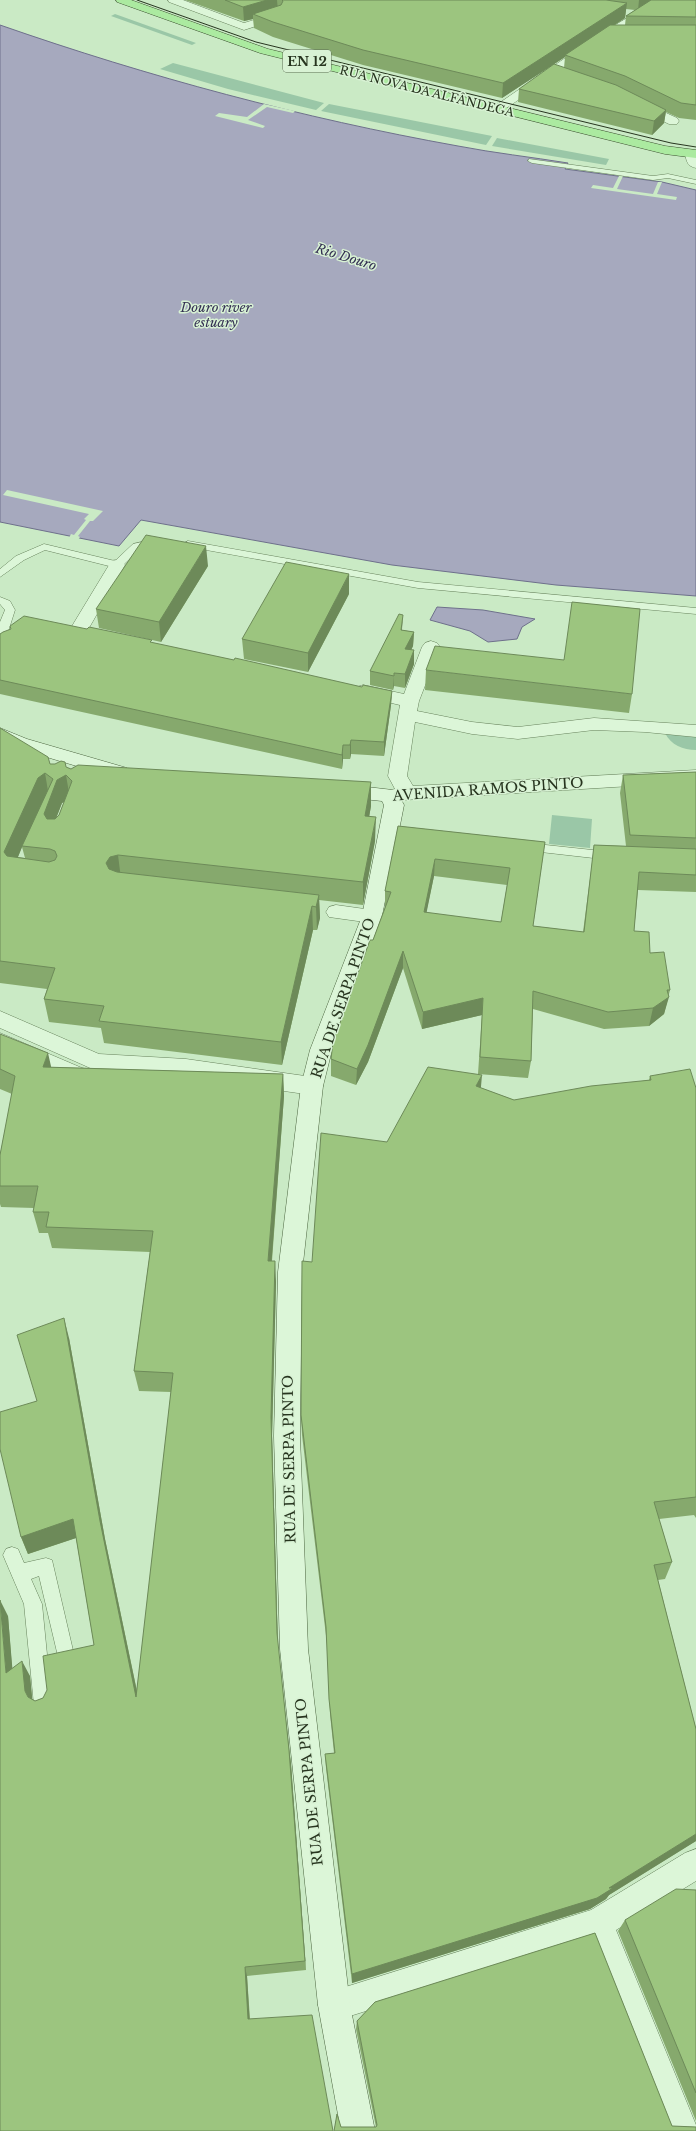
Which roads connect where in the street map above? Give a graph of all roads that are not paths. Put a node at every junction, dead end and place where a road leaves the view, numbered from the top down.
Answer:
1 (121, 0) edge
2 (161, 0) edge
3 (173, 0) edge
4 (665, 0) edge
5 (202, 11) junction
6 (624, 13) edge
7 (639, 15) junction
8 (277, 16) edge
9 (606, 35) junction
10 (629, 35) edge
11 (630, 100) edge
12 (498, 108) junction
13 (673, 121) dead end
14 (694, 157) edge
15 (532, 161) dead end
16 (696, 182) edge
17 (166, 539) edge
18 (180, 542) edge
19 (117, 565) junction
20 (0, 574) edge
21 (0, 600) edge
22 (696, 611) edge
23 (120, 640) edge
24 (6, 642) edge
25 (431, 647) dead end
26 (350, 688) edge
27 (409, 708) junction
28 (696, 731) edge
29 (0, 734) edge
30 (696, 776) edge
31 (138, 777) edge
32 (325, 790) edge
33 (399, 795) junction
34 (516, 846) edge
35 (627, 858) edge
36 (324, 910) dead end
37 (372, 916) junction
38 (0, 1019) edge
39 (0, 1040) edge
40 (186, 1068) junction
41 (312, 1086) junction
42 (12, 1555) dead end
43 (20, 1573) junction
44 (66, 1659) edge
45 (43, 1704) edge
46 (696, 1864) edge
47 (598, 1924) junction
48 (334, 2005) junction
49 (358, 2131) edge
50 (682, 2131) edge

1 - 12 main road, RUA NOVA DA ALFÂNDEGA / EN 12
2 - 5 street
3 - 5 street
4 - 7 street
5 - 8 street
6 - 7 street
7 - 9 street
9 - 10 street
9 - 12 street
11 - 13 street
12 - 14 main road, RUA NOVA DA ALFÂNDEGA / EN 12
15 - 16 lane
17 - 19 lane
18 - 22 lane
19 - 20 lane
19 - 23 street
21 - 24 lane
25 - 27 street
26 - 27 street
27 - 28 street
27 - 33 street
29 - 31 street
30 - 33 street, AVENIDA RAMOS PINTO
32 - 33 street, AVENIDA RAMOS PINTO
33 - 37 street, RUA DE SERPA PINTO
34 - 35 lane
36 - 37 street
37 - 41 street, RUA DE SERPA PINTO
38 - 40 street
39 - 40 street
40 - 41 street
41 - 48 street, RUA DE SERPA PINTO
42 - 43 lane
43 - 44 lane
43 - 45 lane
46 - 47 street
47 - 48 street
47 - 50 street
48 - 49 street, RUA DE SERPA PINTO

